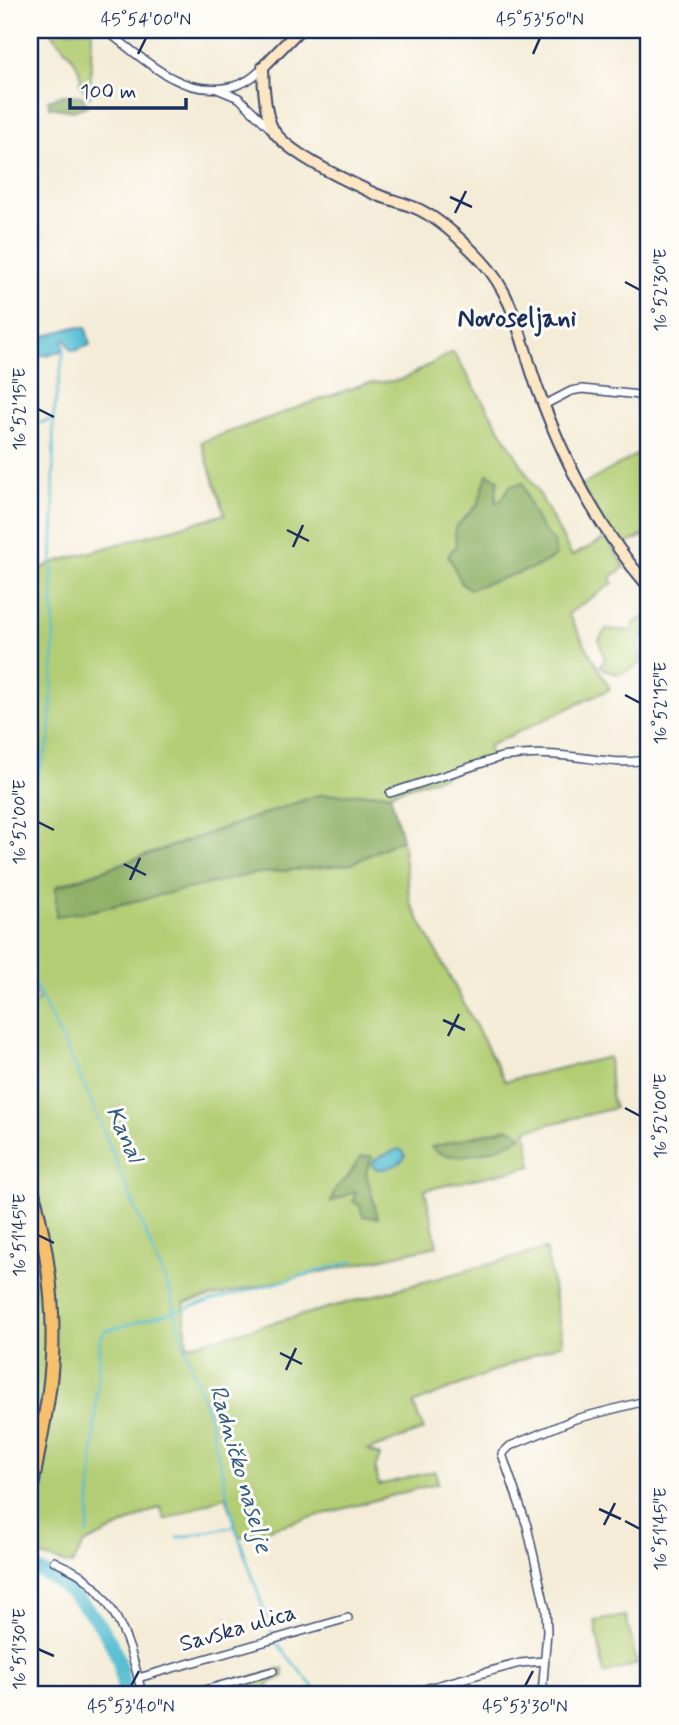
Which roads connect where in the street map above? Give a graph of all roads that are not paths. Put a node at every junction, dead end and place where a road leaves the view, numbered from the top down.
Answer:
1 (105, 30) edge
2 (299, 30) edge
3 (263, 67) junction
4 (215, 88) junction
5 (274, 132) junction
6 (649, 396) edge
7 (544, 405) junction
8 (649, 587) edge
9 (649, 759) edge
10 (390, 793) dead end
11 (30, 1181) edge
12 (649, 1400) edge
13 (35, 1437) edge
14 (30, 1502) edge
15 (54, 1561) dead end
16 (348, 1618) dead end
17 (544, 1661) junction
18 (273, 1671) dead end
19 (138, 1678) junction
20 (142, 1695) edge
21 (187, 1695) edge
22 (403, 1695) edge
23 (542, 1695) edge

1 - 4 street
2 - 3 main road
3 - 4 street
3 - 5 main road
4 - 5 street
5 - 7 main road
6 - 7 street
7 - 8 main road
9 - 10 street
11 - 13 main road
12 - 17 street
13 - 14 main road
15 - 19 street
16 - 19 street, Savska ulica
17 - 22 street
17 - 23 street
18 - 21 street
19 - 20 street

